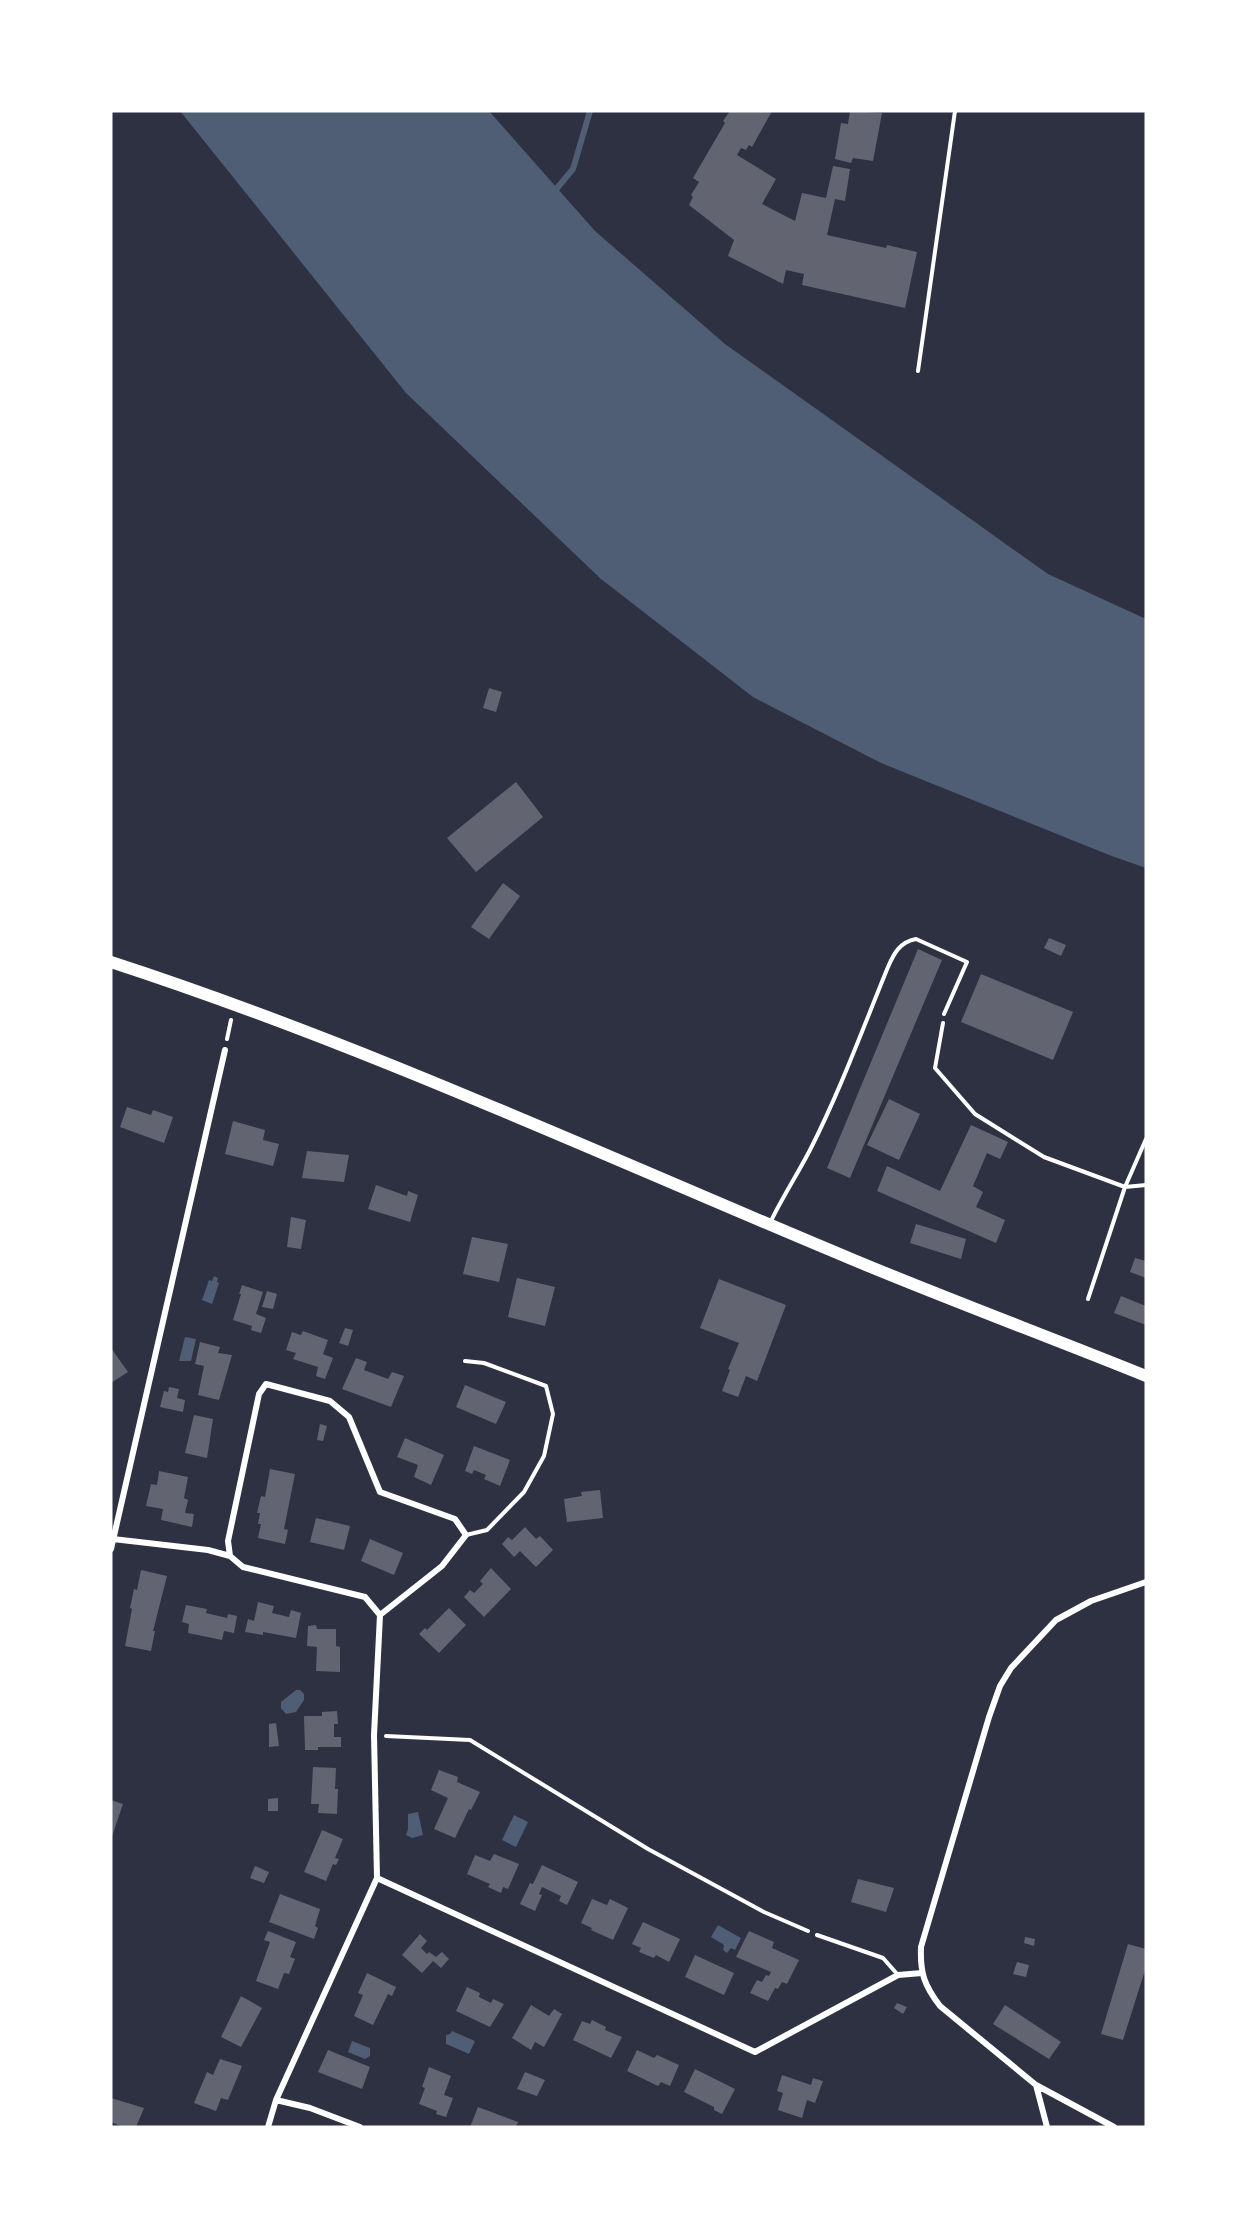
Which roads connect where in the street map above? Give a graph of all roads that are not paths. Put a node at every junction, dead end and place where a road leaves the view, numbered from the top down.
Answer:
1 (111, 962) edge
2 (944, 1014) road end
3 (225, 1050) road end
4 (770, 1224) junction
5 (465, 1361) dead end
6 (1146, 1376) edge
7 (466, 1535) junction
8 (113, 1539) junction
9 (111, 1549) edge
10 (230, 1556) junction
11 (1146, 1582) edge
12 (380, 1615) junction
13 (377, 1878) junction
14 (817, 1935) road end
15 (922, 1973) junction
16 (898, 1975) junction
17 (1036, 2085) junction
18 (276, 2100) junction
19 (268, 2127) edge
20 (360, 2127) edge
21 (1047, 2127) edge
22 (1114, 2127) edge

1 - 4 main road
2 - 4 lane
3 - 8 street
4 - 6 main road
5 - 7 lane
7 - 10 street
7 - 12 street
8 - 9 street
8 - 10 street
10 - 12 street
11 - 15 street
12 - 13 street
13 - 16 street
13 - 18 street
14 - 16 lane
15 - 16 street
15 - 17 street
17 - 21 street
17 - 22 street
18 - 19 street
18 - 20 street

